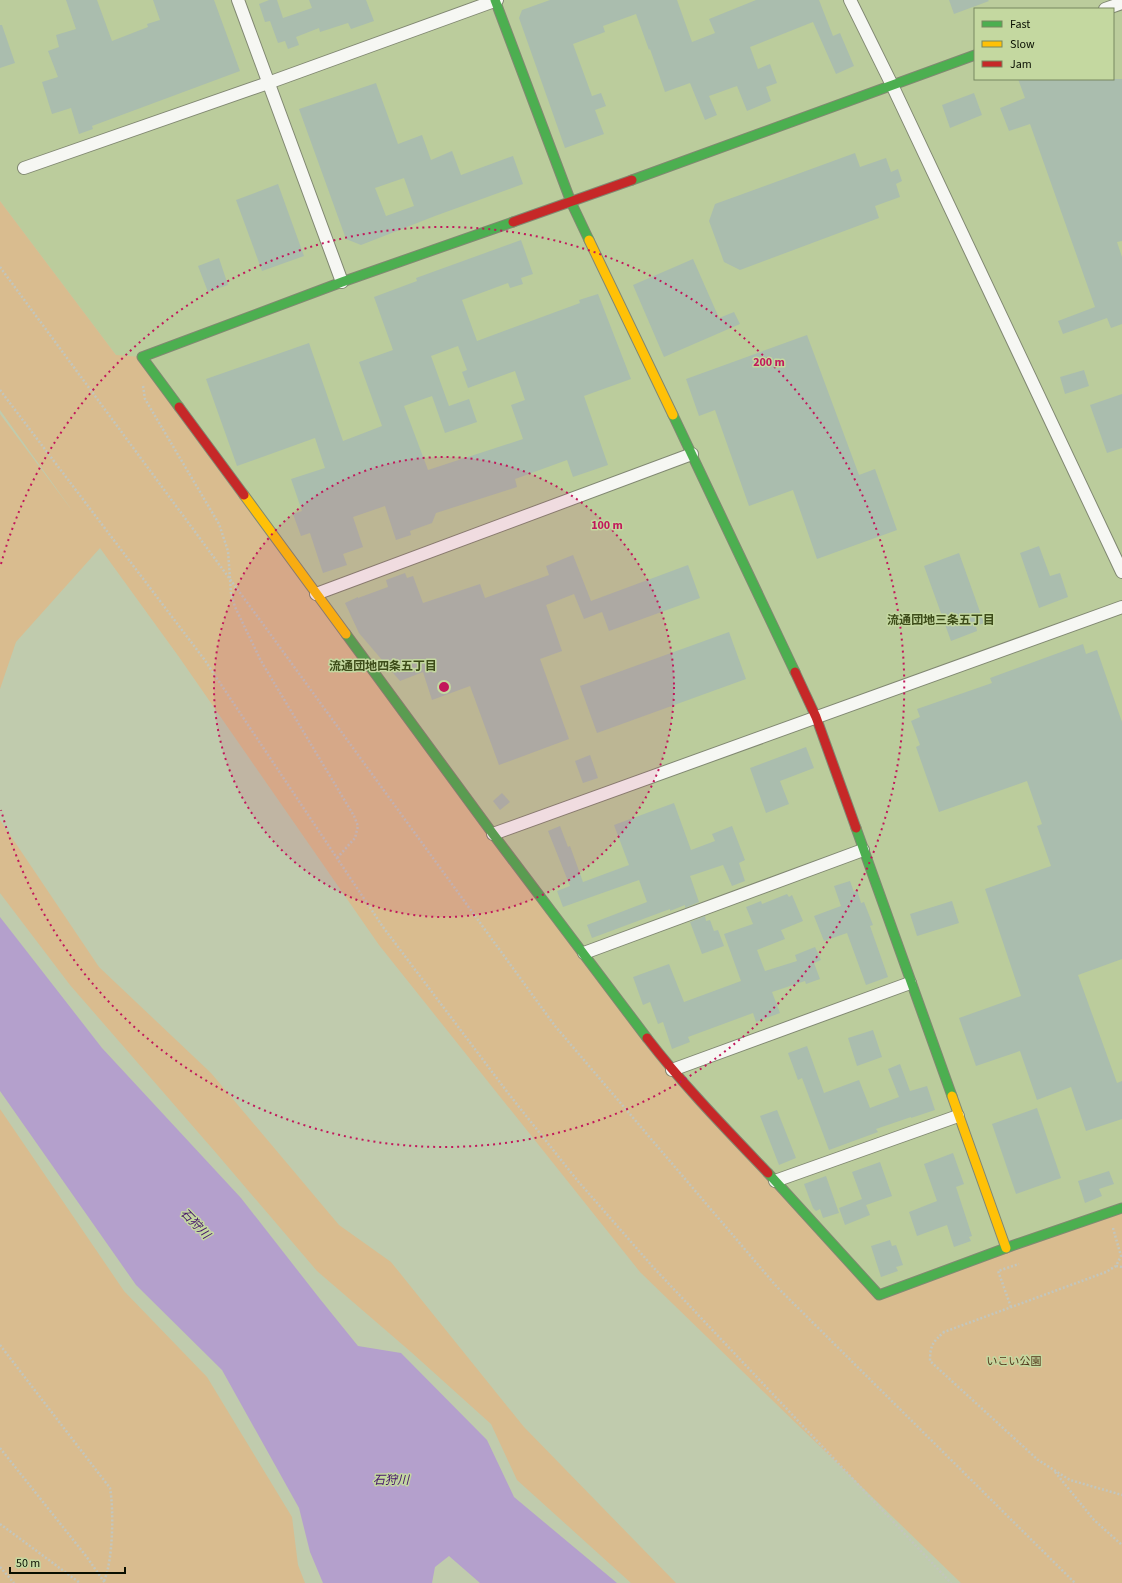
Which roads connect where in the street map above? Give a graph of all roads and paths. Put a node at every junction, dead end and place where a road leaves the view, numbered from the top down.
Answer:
1 (238, 0) edge
2 (496, 0) edge
3 (850, 0) edge
4 (1122, 3) edge
5 (1108, 8) edge
6 (974, 55) edge
7 (268, 83) junction
8 (892, 85) junction
9 (24, 168) dead end
10 (571, 202) junction
11 (0, 267) edge
12 (342, 282) junction
13 (148, 366) junction
14 (0, 390) edge
15 (692, 454) junction
16 (1122, 572) edge
17 (230, 580) junction
18 (316, 594) junction
19 (1122, 607) edge
20 (816, 717) junction
21 (493, 834) junction
22 (863, 850) junction
23 (337, 858) junction
24 (584, 953) junction
25 (910, 983) junction
26 (672, 1070) junction
27 (958, 1116) junction
28 (775, 1181) junction
29 (1122, 1208) edge
30 (1108, 1213) junction
31 (1006, 1248) junction
32 (1019, 1264) dead end
33 (1116, 1266) junction
34 (1122, 1267) edge
35 (1011, 1307) junction
36 (0, 1345) edge
37 (0, 1448) edge
38 (1053, 1470) junction
39 (1122, 1495) edge
40 (0, 1524) edge
41 (1122, 1545) edge
42 (0, 1567) edge
43 (105, 1582) edge
44 (14, 1583) edge
45 (80, 1583) edge
46 (951, 1583) edge
47 (1075, 1583) edge

1 - 7 street
2 - 7 street
2 - 10 street
3 - 8 street
4 - 5 street
6 - 8 street
7 - 9 street
7 - 12 street
8 - 10 street
8 - 16 street
10 - 12 street
10 - 15 street
11 - 17 path
12 - 13 street
13 - 17 path
13 - 18 street
14 - 23 path
15 - 18 street
15 - 20 street
17 - 23 path
17 - 47 path
18 - 21 street
19 - 20 street
20 - 21 street
20 - 22 street
21 - 24 street
22 - 24 street
22 - 25 street
23 - 46 path
24 - 26 street
25 - 26 street
25 - 27 street
26 - 28 street
27 - 28 street
27 - 31 street
28 - 31 street
29 - 30 street
30 - 31 street
30 - 33 path
32 - 35 path
33 - 34 path
33 - 35 path
35 - 38 path
36 - 43 path
37 - 43 path
38 - 39 path
38 - 41 path
40 - 45 path
42 - 44 path

